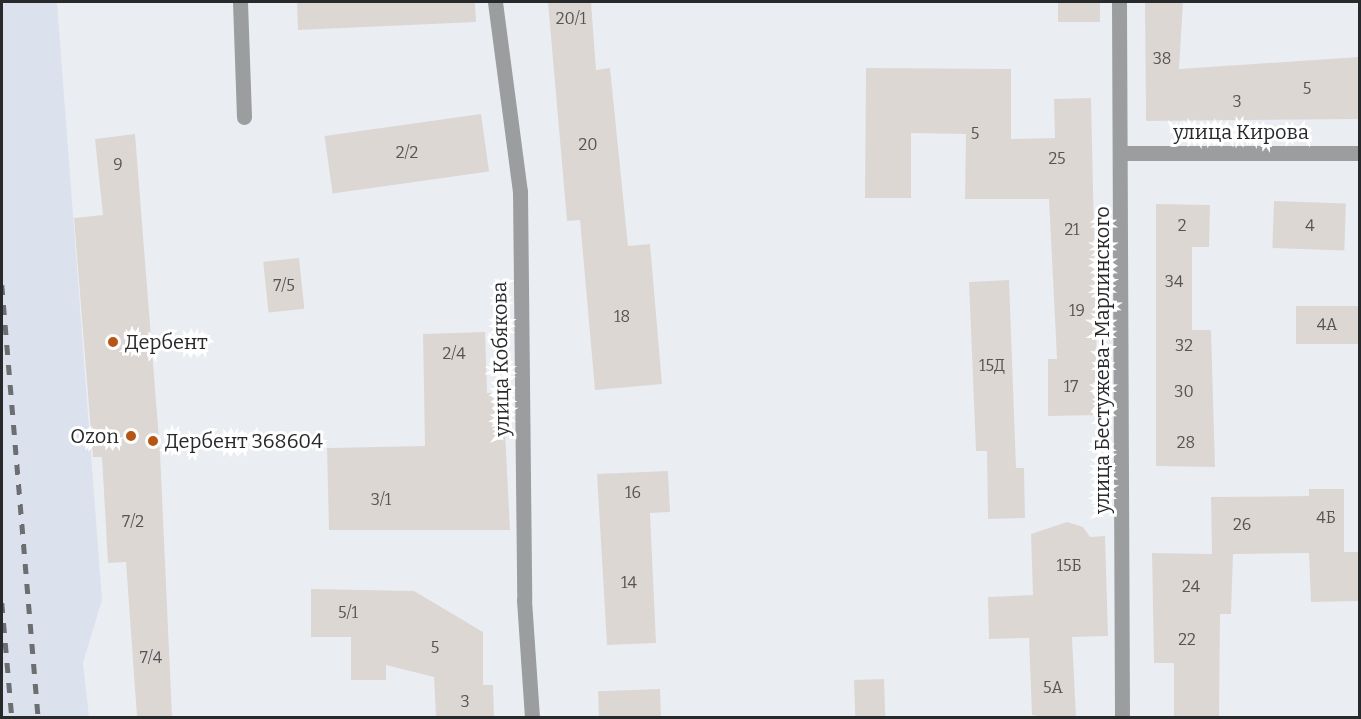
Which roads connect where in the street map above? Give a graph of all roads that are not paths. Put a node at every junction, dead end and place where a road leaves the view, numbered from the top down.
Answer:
1 (240, 2) edge
2 (495, 2) edge
3 (1119, 2) edge
4 (244, 117) dead end
5 (1122, 153) junction
6 (1359, 153) edge
7 (532, 717) edge
8 (1122, 717) edge

1 - 4 street
2 - 7 street, улица Кобякова
3 - 5 street, улица Бестужева-Марлинского
5 - 6 street, улица Кирова
5 - 8 street, улица Бестужева-Марлинского

